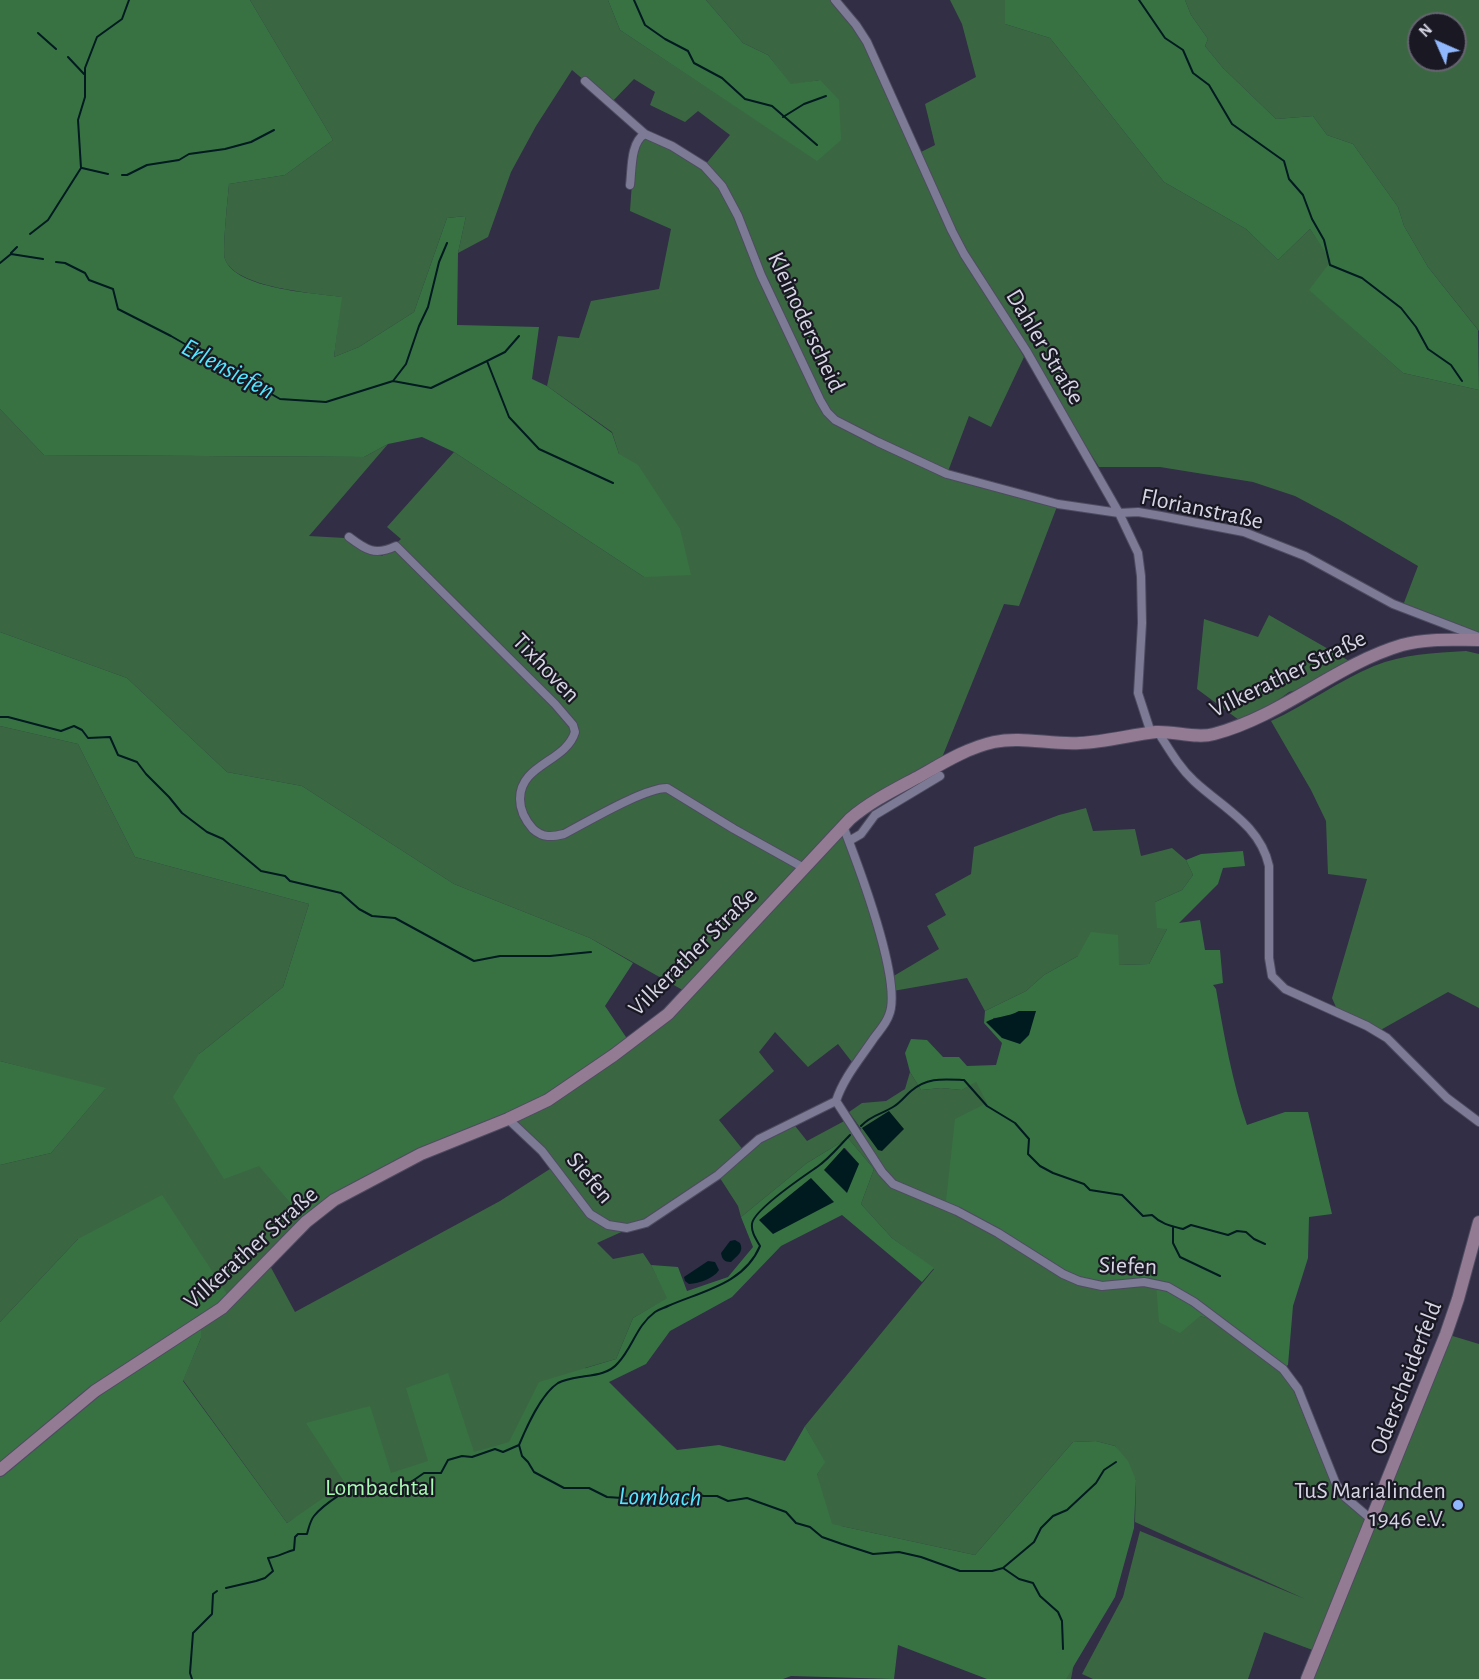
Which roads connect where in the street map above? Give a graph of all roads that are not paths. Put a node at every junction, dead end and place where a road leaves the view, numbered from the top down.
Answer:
1 (835, 0) edge
2 (585, 81) dead end
3 (645, 134) junction
4 (630, 185) dead end
5 (1007, 491) joint
6 (1119, 513) junction
7 (349, 537) dead end
8 (1479, 639) edge
9 (1155, 732) junction
10 (938, 780) dead end
11 (843, 826) junction
12 (849, 841) junction
13 (804, 868) junction
14 (836, 1101) junction
15 (508, 1119) junction
16 (1479, 1122) edge
17 (1479, 1221) edge
18 (0, 1470) edge
19 (1372, 1520) junction
20 (1307, 1679) edge

1 - 6 street, Dahler Straße
2 - 3 street, Kleinoderscheid
3 - 4 street
3 - 5 street, Kleinoderscheid
5 - 6 street, Florianstraße
6 - 8 street, Florianstraße
6 - 9 street, Dahler Straße
7 - 13 street, Tixhoven
8 - 9 street, Vilkerather Straße
9 - 11 street, Vilkerather Straße
9 - 16 street, Dahler Straße
10 - 12 street
11 - 12 street
11 - 13 street, Vilkerather Straße
12 - 14 street
13 - 15 street, Vilkerather Straße
14 - 15 street, Siefen
14 - 19 street, Siefen
15 - 18 street, Vilkerather Straße
17 - 19 street, Oderscheiderfeld
19 - 20 street, Oderscheiderfeld

